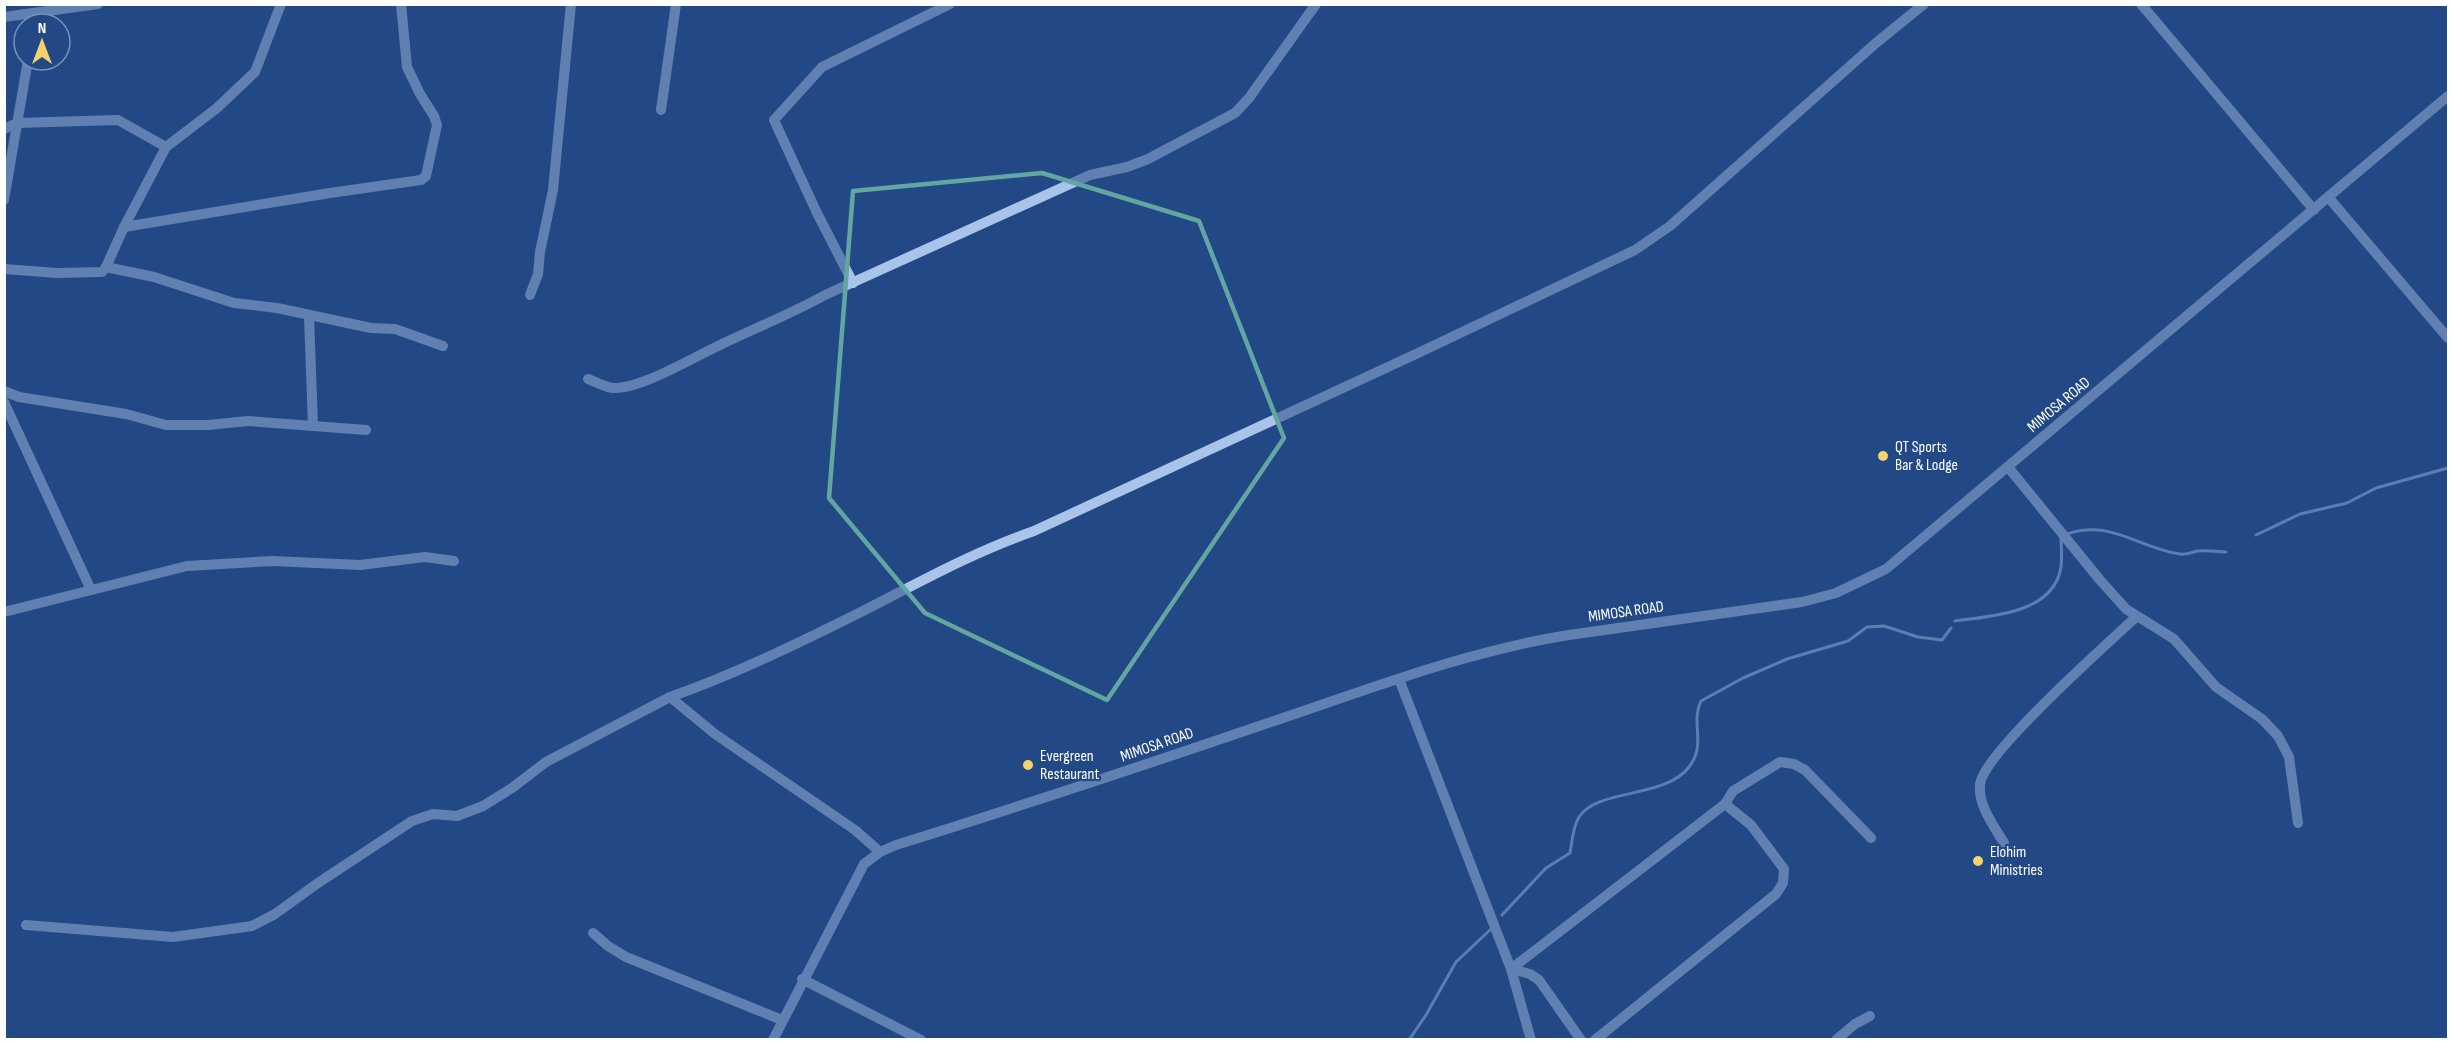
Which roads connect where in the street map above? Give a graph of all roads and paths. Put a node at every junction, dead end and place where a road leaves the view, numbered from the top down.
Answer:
1 (98, 4) edge
2 (281, 4) edge
3 (401, 4) edge
4 (571, 4) edge
5 (676, 4) edge
6 (950, 4) edge
7 (1316, 4) edge
8 (1924, 4) edge
9 (2141, 4) edge
10 (72, 6) edge
11 (55, 12) edge
12 (26, 72) edge
13 (2448, 96) edge
14 (661, 110) dead end
15 (17, 123) junction
16 (4, 129) edge
17 (166, 147) junction
18 (2328, 198) junction
19 (4, 200) edge
20 (2314, 210) junction
21 (124, 226) junction
22 (106, 267) junction
23 (4, 269) edge
24 (853, 283) junction
25 (530, 295) dead end
26 (309, 316) junction
27 (2448, 338) edge
28 (443, 346) dead end
29 (588, 379) dead end
30 (4, 391) edge
31 (4, 402) edge
32 (314, 426) junction
33 (366, 430) dead end
34 (2008, 467) junction
35 (454, 561) dead end
36 (91, 590) junction
37 (4, 612) edge
38 (2136, 617) junction
39 (1398, 679) junction
40 (670, 697) junction
41 (1725, 804) junction
42 (2298, 823) dead end
43 (1871, 838) dead end
44 (2004, 843) dead end
45 (880, 852) junction
46 (26, 925) dead end
47 (592, 933) dead end
48 (1511, 969) junction
49 (802, 979) junction
50 (1870, 1016) dead end
51 (782, 1020) junction
52 (772, 1040) edge
53 (921, 1040) edge
54 (1531, 1040) edge
55 (1581, 1040) edge
56 (1595, 1040) edge
57 (1836, 1040) edge

1 - 10 street
2 - 17 street
3 - 21 street
4 - 25 street
5 - 14 street
6 - 24 street
7 - 24 street
8 - 40 street
9 - 20 street
10 - 11 street
12 - 15 street
13 - 18 street, MIMOSA ROAD
15 - 16 street
15 - 17 street
15 - 19 street
17 - 21 street
18 - 20 street, MIMOSA ROAD
18 - 27 street
20 - 34 street, MIMOSA ROAD
21 - 22 street
22 - 23 street
22 - 26 street
24 - 29 street
26 - 28 street
26 - 32 street
30 - 32 street
31 - 36 street
32 - 33 street
34 - 38 street
34 - 39 street, MIMOSA ROAD
35 - 36 street
36 - 37 street
38 - 42 street
38 - 44 street
39 - 45 street, MIMOSA ROAD
39 - 48 street
40 - 45 street
40 - 46 street
41 - 43 street
41 - 48 street
41 - 56 street
45 - 49 street, MIMOSA ROAD
47 - 51 street
48 - 54 street
48 - 55 street
49 - 51 street, MIMOSA ROAD
49 - 53 street
50 - 57 street
51 - 52 street, MIMOSA ROAD

